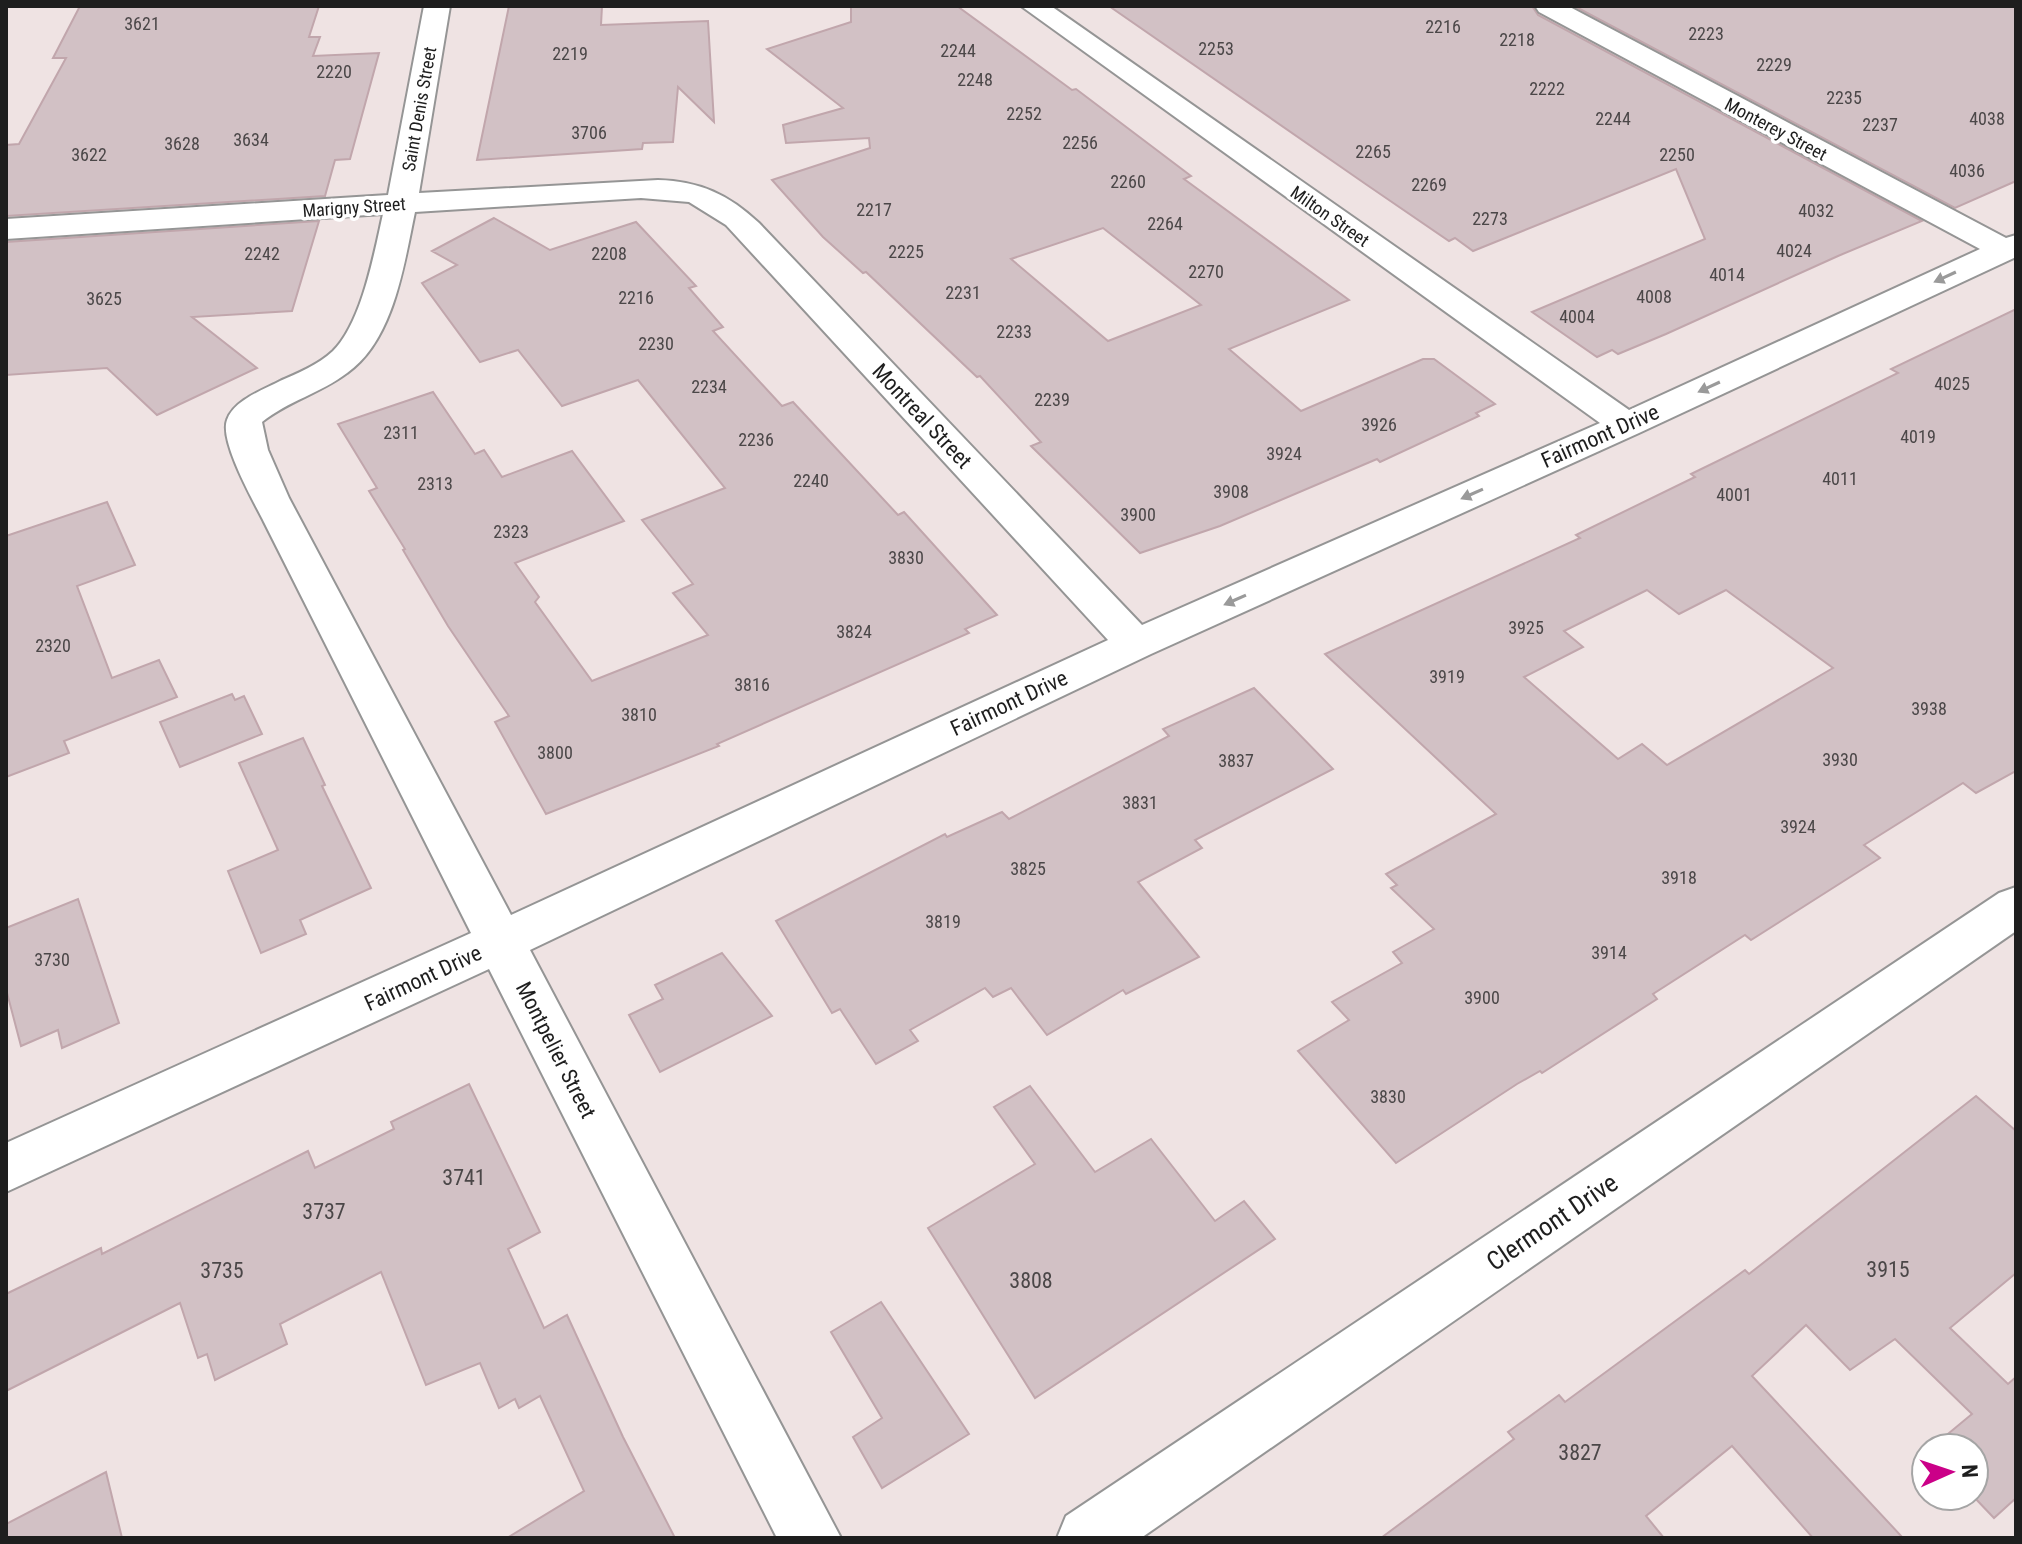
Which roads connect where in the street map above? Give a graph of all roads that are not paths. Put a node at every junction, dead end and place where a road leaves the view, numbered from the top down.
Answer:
1 (437, 6) edge
2 (1034, 6) edge
3 (1548, 6) edge
4 (702, 196) joint
5 (402, 204) junction
6 (6, 229) edge
7 (2011, 247) edge
8 (1626, 425) junction
9 (244, 431) joint
10 (1136, 644) junction
11 (2016, 906) edge
12 (500, 942) junction
13 (6, 1168) edge
14 (810, 1538) edge
15 (1088, 1538) edge

1 - 5 street, Saint Denis Street
2 - 8 street, Milton Street
3 - 7 street, Monterey Street
4 - 5 street, Marigny Street
4 - 10 street, Montreal Street
5 - 6 street, Marigny Street
5 - 9 street, Saint Denis Street
7 -> 8 street, Fairmont Drive
8 -> 10 street, Fairmont Drive
9 - 12 street, Montpelier Street
10 - 12 street, Fairmont Drive
11 - 15 street, Clermont Drive
12 - 13 street, Fairmont Drive
12 - 14 street, Montpelier Street

